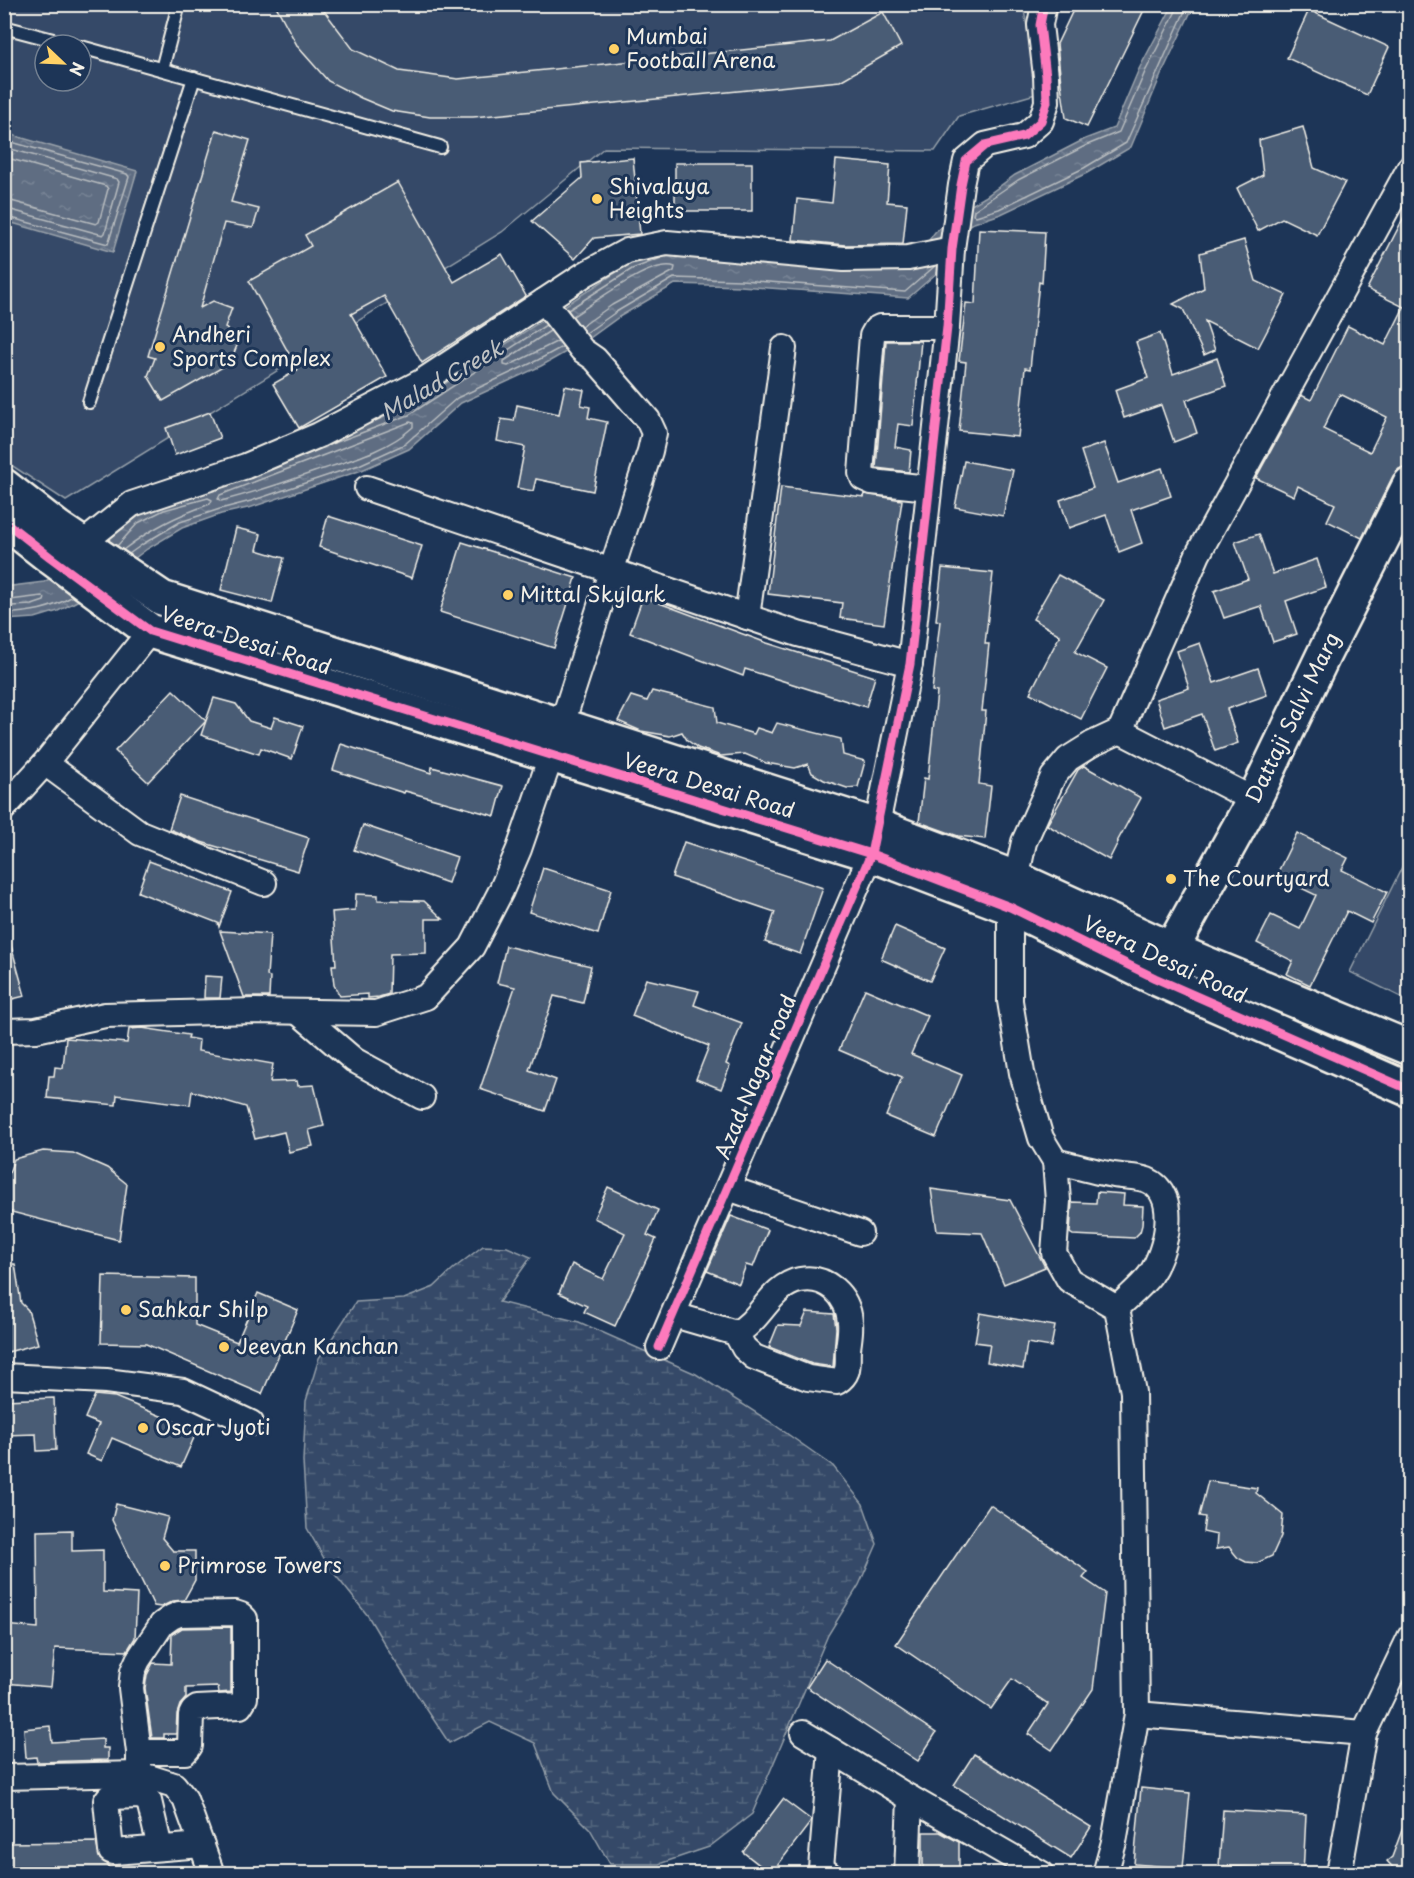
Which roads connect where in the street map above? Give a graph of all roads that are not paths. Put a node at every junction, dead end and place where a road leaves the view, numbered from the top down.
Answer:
1 (179, 4) edge
2 (1044, 4) edge
3 (4, 27) edge
4 (33, 35) edge
5 (93, 50) edge
6 (162, 69) junction
7 (194, 78) junction
8 (440, 147) dead end
9 (1410, 167) edge
10 (952, 249) junction
11 (553, 303) junction
12 (947, 327) junction
13 (784, 348) dead end
14 (89, 402) dead end
15 (1410, 484) edge
16 (4, 486) edge
17 (367, 488) dead end
18 (929, 488) junction
19 (4, 521) edge
20 (1410, 535) edge
21 (97, 554) junction
22 (611, 571) junction
23 (747, 617) junction
24 (150, 631) junction
25 (910, 664) junction
26 (561, 725) junction
27 (1120, 731) junction
28 (551, 756) junction
29 (45, 763) junction
30 (1254, 800) junction
31 (4, 808) edge
32 (874, 840) junction
33 (264, 883) dead end
34 (1012, 893) junction
35 (1179, 953) junction
36 (1162, 981) junction
37 (298, 1012) junction
38 (4, 1031) edge
39 (1410, 1048) edge
40 (1410, 1090) edge
41 (422, 1096) dead end
42 (1055, 1161) junction
43 (728, 1188) junction
44 (860, 1233) dead end
45 (1117, 1308) junction
46 (674, 1315) junction
47 (736, 1333) junction
48 (659, 1347) dead end
49 (4, 1376) edge
50 (251, 1423) dead end
51 (1410, 1637) edge
52 (1137, 1714) junction
53 (803, 1733) dead end
54 (1364, 1733) junction
55 (831, 1750) junction
56 (139, 1763) junction
57 (4, 1777) edge
58 (910, 1798) junction
59 (202, 1845) junction
60 (160, 1848) dead end
61 (212, 1874) edge
62 (829, 1874) edge
63 (907, 1874) edge
64 (1042, 1874) edge
65 (1105, 1874) edge
66 (1339, 1874) edge

1 - 6 lane
2 - 10 street, Azad Nagar road
3 - 4 lane
5 - 6 lane
6 - 7 lane
7 - 8 lane
7 - 14 lane
9 - 27 street
10 - 11 street
10 - 12 street, Azad Nagar road
11 - 21 street
11 - 22 street
12 - 18 street, Azad Nagar road
12 - 18 street
13 - 23 street
15 - 30 street, Dattaji Salvi Marg
16 - 21 street
17 - 22 street
18 - 25 street, Azad Nagar road
19 - 24 street, Veera Desai Road
20 - 35 street, Dattaji Salvi Marg
21 - 26 street
22 - 23 street
22 - 26 street
23 - 25 street
24 - 28 street, Veera Desai Road
24 - 29 street
25 - 32 street, Azad Nagar road
26 - 28 street
26 - 32 street
27 - 30 street
27 - 34 street
28 - 32 street, Veera Desai Road
28 - 37 street
29 - 31 street
29 - 33 street
30 - 35 street, Dattaji Salvi Marg
32 - 34 street, Veera Desai Road
32 - 43 street, Azad Nagar road
34 - 35 street
34 - 36 street, Veera Desai Road
34 - 42 street
35 - 36 street, Dattaji Salvi Marg
35 - 39 street
36 - 40 street, Veera Desai Road
37 - 38 street
37 - 41 street
42 - 45 street
42 - 45 street
43 - 44 street
43 - 46 street, Azad Nagar road
45 - 52 street
46 - 47 street
46 - 48 street, Azad Nagar road
47 - 47 street
49 - 50 street
51 - 54 street
52 - 54 street
52 - 65 street
53 - 55 street
54 - 66 street
55 - 58 street
55 - 62 street
56 - 56 street
56 - 57 street
56 - 59 street
58 - 63 street
58 - 64 street
59 - 60 street
59 - 61 street

